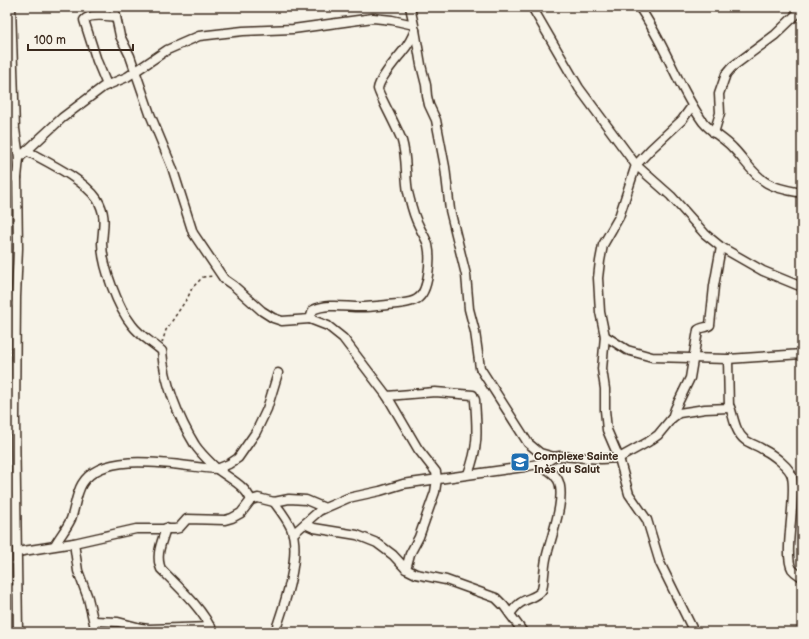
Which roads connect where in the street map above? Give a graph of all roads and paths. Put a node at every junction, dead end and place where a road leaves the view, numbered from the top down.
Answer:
1 (11, 7) edge
2 (114, 7) edge
3 (410, 7) edge
4 (532, 7) edge
5 (639, 7) edge
6 (802, 9) edge
7 (116, 17) junction
8 (415, 28) junction
9 (135, 72) junction
10 (107, 85) junction
11 (692, 106) junction
12 (714, 133) junction
13 (27, 151) junction
14 (18, 158) junction
15 (636, 165) junction
16 (7, 176) edge
17 (17, 178) junction
18 (802, 193) edge
19 (721, 247) junction
20 (224, 279) junction
21 (802, 287) edge
22 (7, 297) edge
23 (16, 297) junction
24 (310, 319) junction
25 (605, 336) junction
26 (162, 351) junction
27 (802, 354) edge
28 (694, 359) junction
29 (728, 359) junction
30 (278, 373) dead end
31 (387, 396) junction
32 (730, 407) junction
33 (672, 418) junction
34 (11, 420) edge
35 (554, 456) junction
36 (619, 458) junction
37 (535, 465) junction
38 (217, 468) junction
39 (468, 474) junction
40 (437, 479) junction
41 (251, 500) junction
42 (274, 502) junction
43 (325, 508) junction
44 (304, 524) junction
45 (166, 528) junction
46 (293, 534) junction
47 (74, 543) junction
48 (55, 545) junction
49 (17, 552) junction
50 (406, 569) junction
51 (802, 577) edge
52 (18, 589) junction
53 (7, 590) edge
54 (510, 614) junction
55 (94, 621) junction
56 (211, 630) edge
57 (18, 632) edge
58 (96, 632) edge
59 (275, 632) edge
60 (523, 632) edge
61 (694, 632) edge

1 - 14 street
2 - 7 street
3 - 8 street
4 - 15 street
5 - 11 street
6 - 12 street
7 - 9 street
7 - 10 street
8 - 9 street
8 - 24 street
8 - 35 street
9 - 10 street
9 - 20 street
10 - 13 street
11 - 12 street
11 - 15 street
12 - 18 street
13 - 14 street
13 - 26 street
14 - 17 street
15 - 19 street
15 - 25 street
16 - 17 street
17 - 23 street
19 - 21 street
19 - 28 street
20 - 24 street
20 - 26 path
22 - 23 street
23 - 34 street
24 - 31 street
25 - 28 street
25 - 36 street
26 - 38 street
27 - 29 street
28 - 29 street
28 - 33 street
29 - 32 street
30 - 38 street
31 - 39 street
31 - 40 street
32 - 33 street
32 - 51 street
33 - 36 street
34 - 49 street
35 - 36 street
35 - 37 street
36 - 61 street
37 - 39 street
37 - 54 street
38 - 41 street
38 - 48 street
39 - 40 street
40 - 43 street
40 - 50 street
41 - 42 street
41 - 45 street
42 - 43 street
42 - 46 street
43 - 44 street
44 - 46 street
44 - 50 street
45 - 47 street
45 - 56 street
46 - 59 street
47 - 48 street
47 - 55 street
48 - 49 street
49 - 52 street
50 - 54 street
52 - 53 street
52 - 57 street
54 - 60 street
55 - 56 street
55 - 58 street

